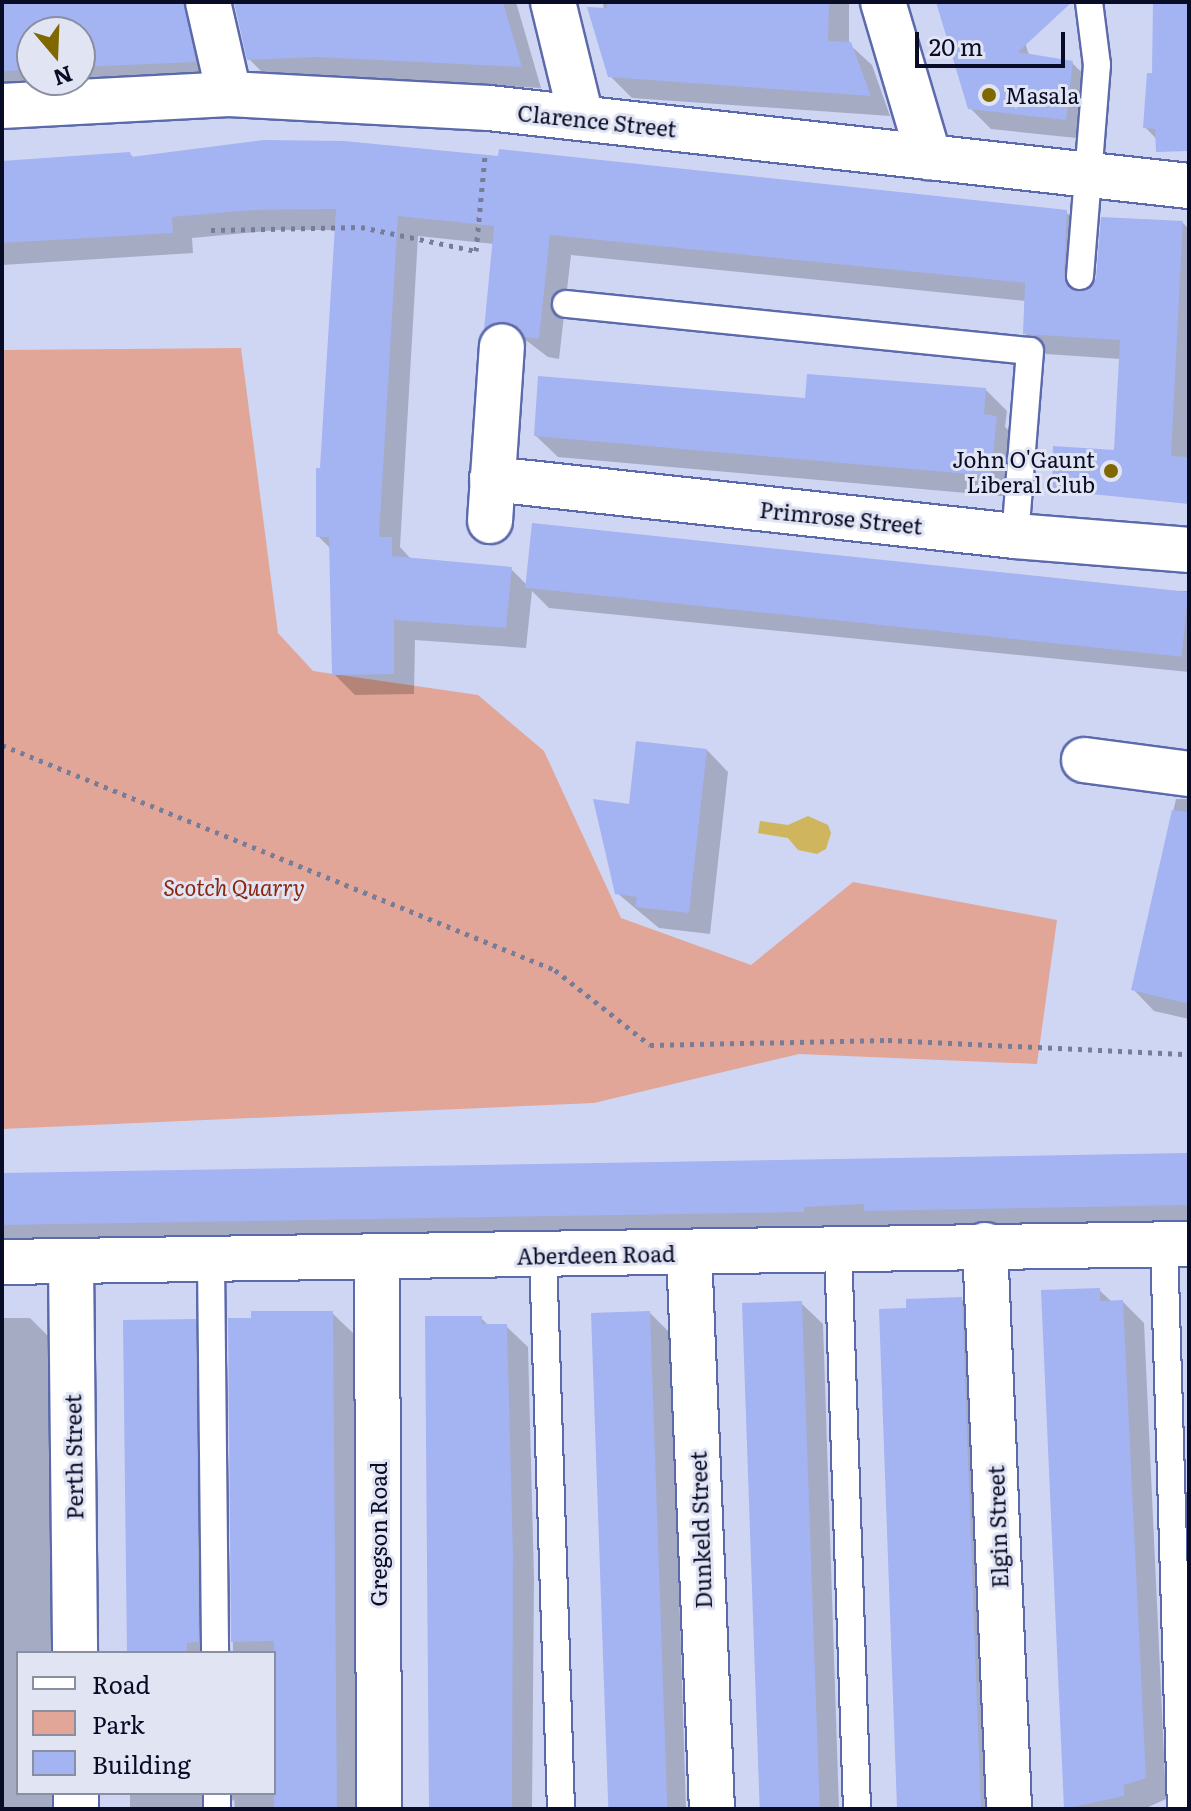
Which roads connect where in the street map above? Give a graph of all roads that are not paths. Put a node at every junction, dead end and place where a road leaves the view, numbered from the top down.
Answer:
1 (208, 2) edge
2 (553, 2) edge
3 (883, 2) edge
4 (1089, 2) edge
5 (229, 94) junction
6 (2, 106) edge
7 (581, 117) junction
8 (929, 157) junction
9 (1085, 176) junction
10 (1189, 186) edge
11 (1080, 276) dead end
12 (566, 304) dead end
13 (502, 346) dead end
14 (1015, 536) junction
15 (1189, 550) edge
16 (1084, 760) dead end
17 (1189, 774) edge
18 (1176, 1244) edge
19 (985, 1245) junction
20 (838, 1248) junction
21 (689, 1252) junction
22 (543, 1255) junction
23 (377, 1258) junction
24 (211, 1261) junction
25 (2, 1262) edge
26 (71, 1262) junction
27 (75, 1651) edge
28 (215, 1651) edge
29 (379, 1809) edge
30 (561, 1809) edge
31 (712, 1809) edge
32 (857, 1809) edge
33 (1009, 1809) edge
34 (1181, 1809) edge

1 - 5 street
2 - 7 street
3 - 8 street
4 - 9 lane
5 - 6 street, Clarence Street
5 - 7 street, Clarence Street
7 - 8 street, Clarence Street
8 - 9 street, Clarence Street
9 - 10 street, Clarence Street
9 - 11 lane
12 - 14 lane
13 - 14 street, Primrose Street
14 - 15 street, Primrose Street
16 - 17 street
18 - 19 street, Aberdeen Road
18 - 34 lane
19 - 20 street, Aberdeen Road
19 - 33 street, Elgin Street
20 - 21 street, Aberdeen Road
20 - 32 lane
21 - 22 street, Aberdeen Road
21 - 31 street, Dunkeld Street
22 - 23 street, Aberdeen Road
22 - 30 lane
23 - 24 street, Aberdeen Road
23 - 29 street, Gregson Road
24 - 26 street, Aberdeen Road
24 - 28 lane
25 - 26 street, Aberdeen Road
26 - 27 street, Perth Street

